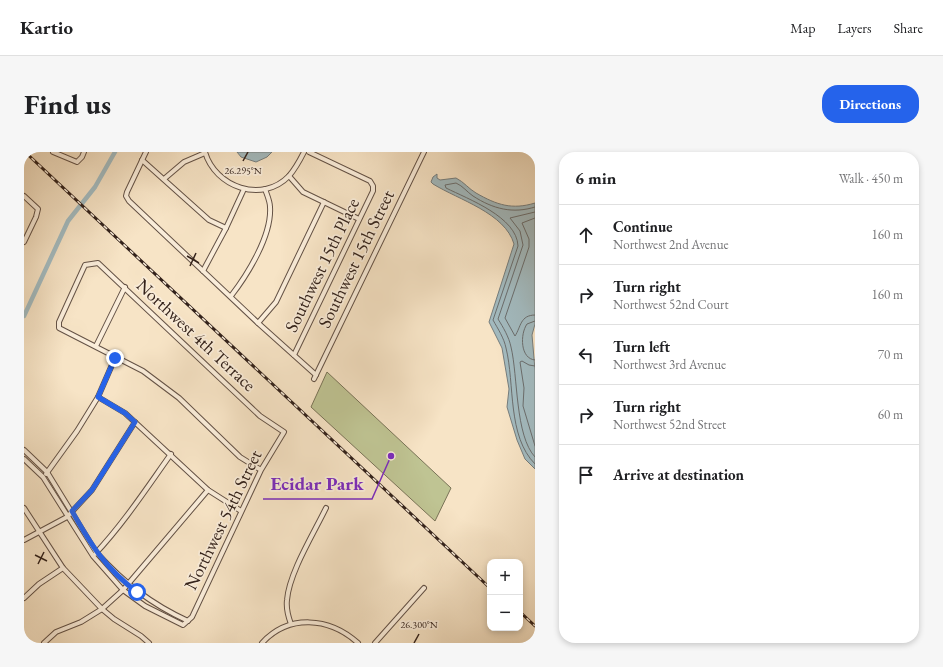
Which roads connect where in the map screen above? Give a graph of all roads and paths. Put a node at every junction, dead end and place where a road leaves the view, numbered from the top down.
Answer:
1 (53, 152) edge
2 (84, 152) edge
3 (146, 152) edge
4 (304, 152) edge
5 (309, 152) edge
6 (424, 152) edge
7 (205, 153) edge
8 (142, 160) junction
9 (289, 176) junction
10 (164, 179) junction
11 (244, 189) junction
12 (265, 189) junction
13 (24, 196) edge
14 (324, 202) junction
15 (359, 219) junction
16 (226, 228) junction
17 (24, 242) edge
18 (203, 271) junction
19 (125, 287) junction
20 (231, 296) junction
21 (258, 323) junction
22 (96, 346) junction
23 (294, 355) junction
24 (115, 358) junction
25 (98, 397) junction
26 (135, 422) junction
27 (284, 432) joint
28 (24, 450) edge
29 (171, 454) junction
30 (24, 459) edge
31 (261, 470) junction
32 (47, 472) junction
33 (43, 477) junction
34 (208, 490) junction
35 (24, 508) edge
36 (326, 508) dead end
37 (72, 511) junction
38 (241, 511) junction
39 (67, 517) junction
40 (41, 531) junction
41 (24, 540) edge
42 (94, 554) junction
43 (63, 568) junction
44 (127, 585) junction
45 (424, 588) dead end
46 (123, 590) junction
47 (24, 598) edge
48 (102, 609) junction
49 (188, 621) junction
50 (291, 624) junction
51 (44, 643) edge
52 (148, 643) edge
53 (262, 643) edge
54 (358, 643) edge
55 (375, 643) edge

1 - 2 street
3 - 8 street
4 - 9 street
5 - 15 street, Southwest 15th Place
6 - 23 street, Southwest 15th Street
7 - 10 street
7 - 11 street
8 - 10 street
8 - 18 street
9 - 12 street
9 - 14 street
10 - 16 street
11 - 12 street
11 - 16 street
12 - 20 street
13 - 17 street
14 - 15 street
14 - 21 street
15 - 23 street, Southwest 15th Place
16 - 18 street
18 - 20 street
19 - 22 street
19 - 22 street, Northwest 4th Terrace
19 - 27 street, Northwest 4th Terrace
20 - 21 street
21 - 23 street
22 - 24 street
24 - 25 street
24 - 31 street
25 - 26 street
25 - 32 street
26 - 29 street
26 - 37 street
27 - 31 street, Northwest 54th Street
28 - 32 street
29 - 34 street
29 - 42 street
30 - 33 street
31 - 38 street, Northwest 54th Street
32 - 33 street
32 - 37 street
33 - 39 street
34 - 38 street
34 - 44 street
35 - 40 street
36 - 50 street
37 - 39 street
37 - 42 street
38 - 49 street, Northwest 54th Street
39 - 40 street
39 - 42 street
40 - 41 street
40 - 43 street
42 - 44 street
42 - 46 street
43 - 47 street
43 - 48 street
44 - 46 street
44 - 49 street
45 - 55 street
46 - 48 street
46 - 49 street
48 - 51 street
48 - 52 street
50 - 53 street
50 - 54 street

